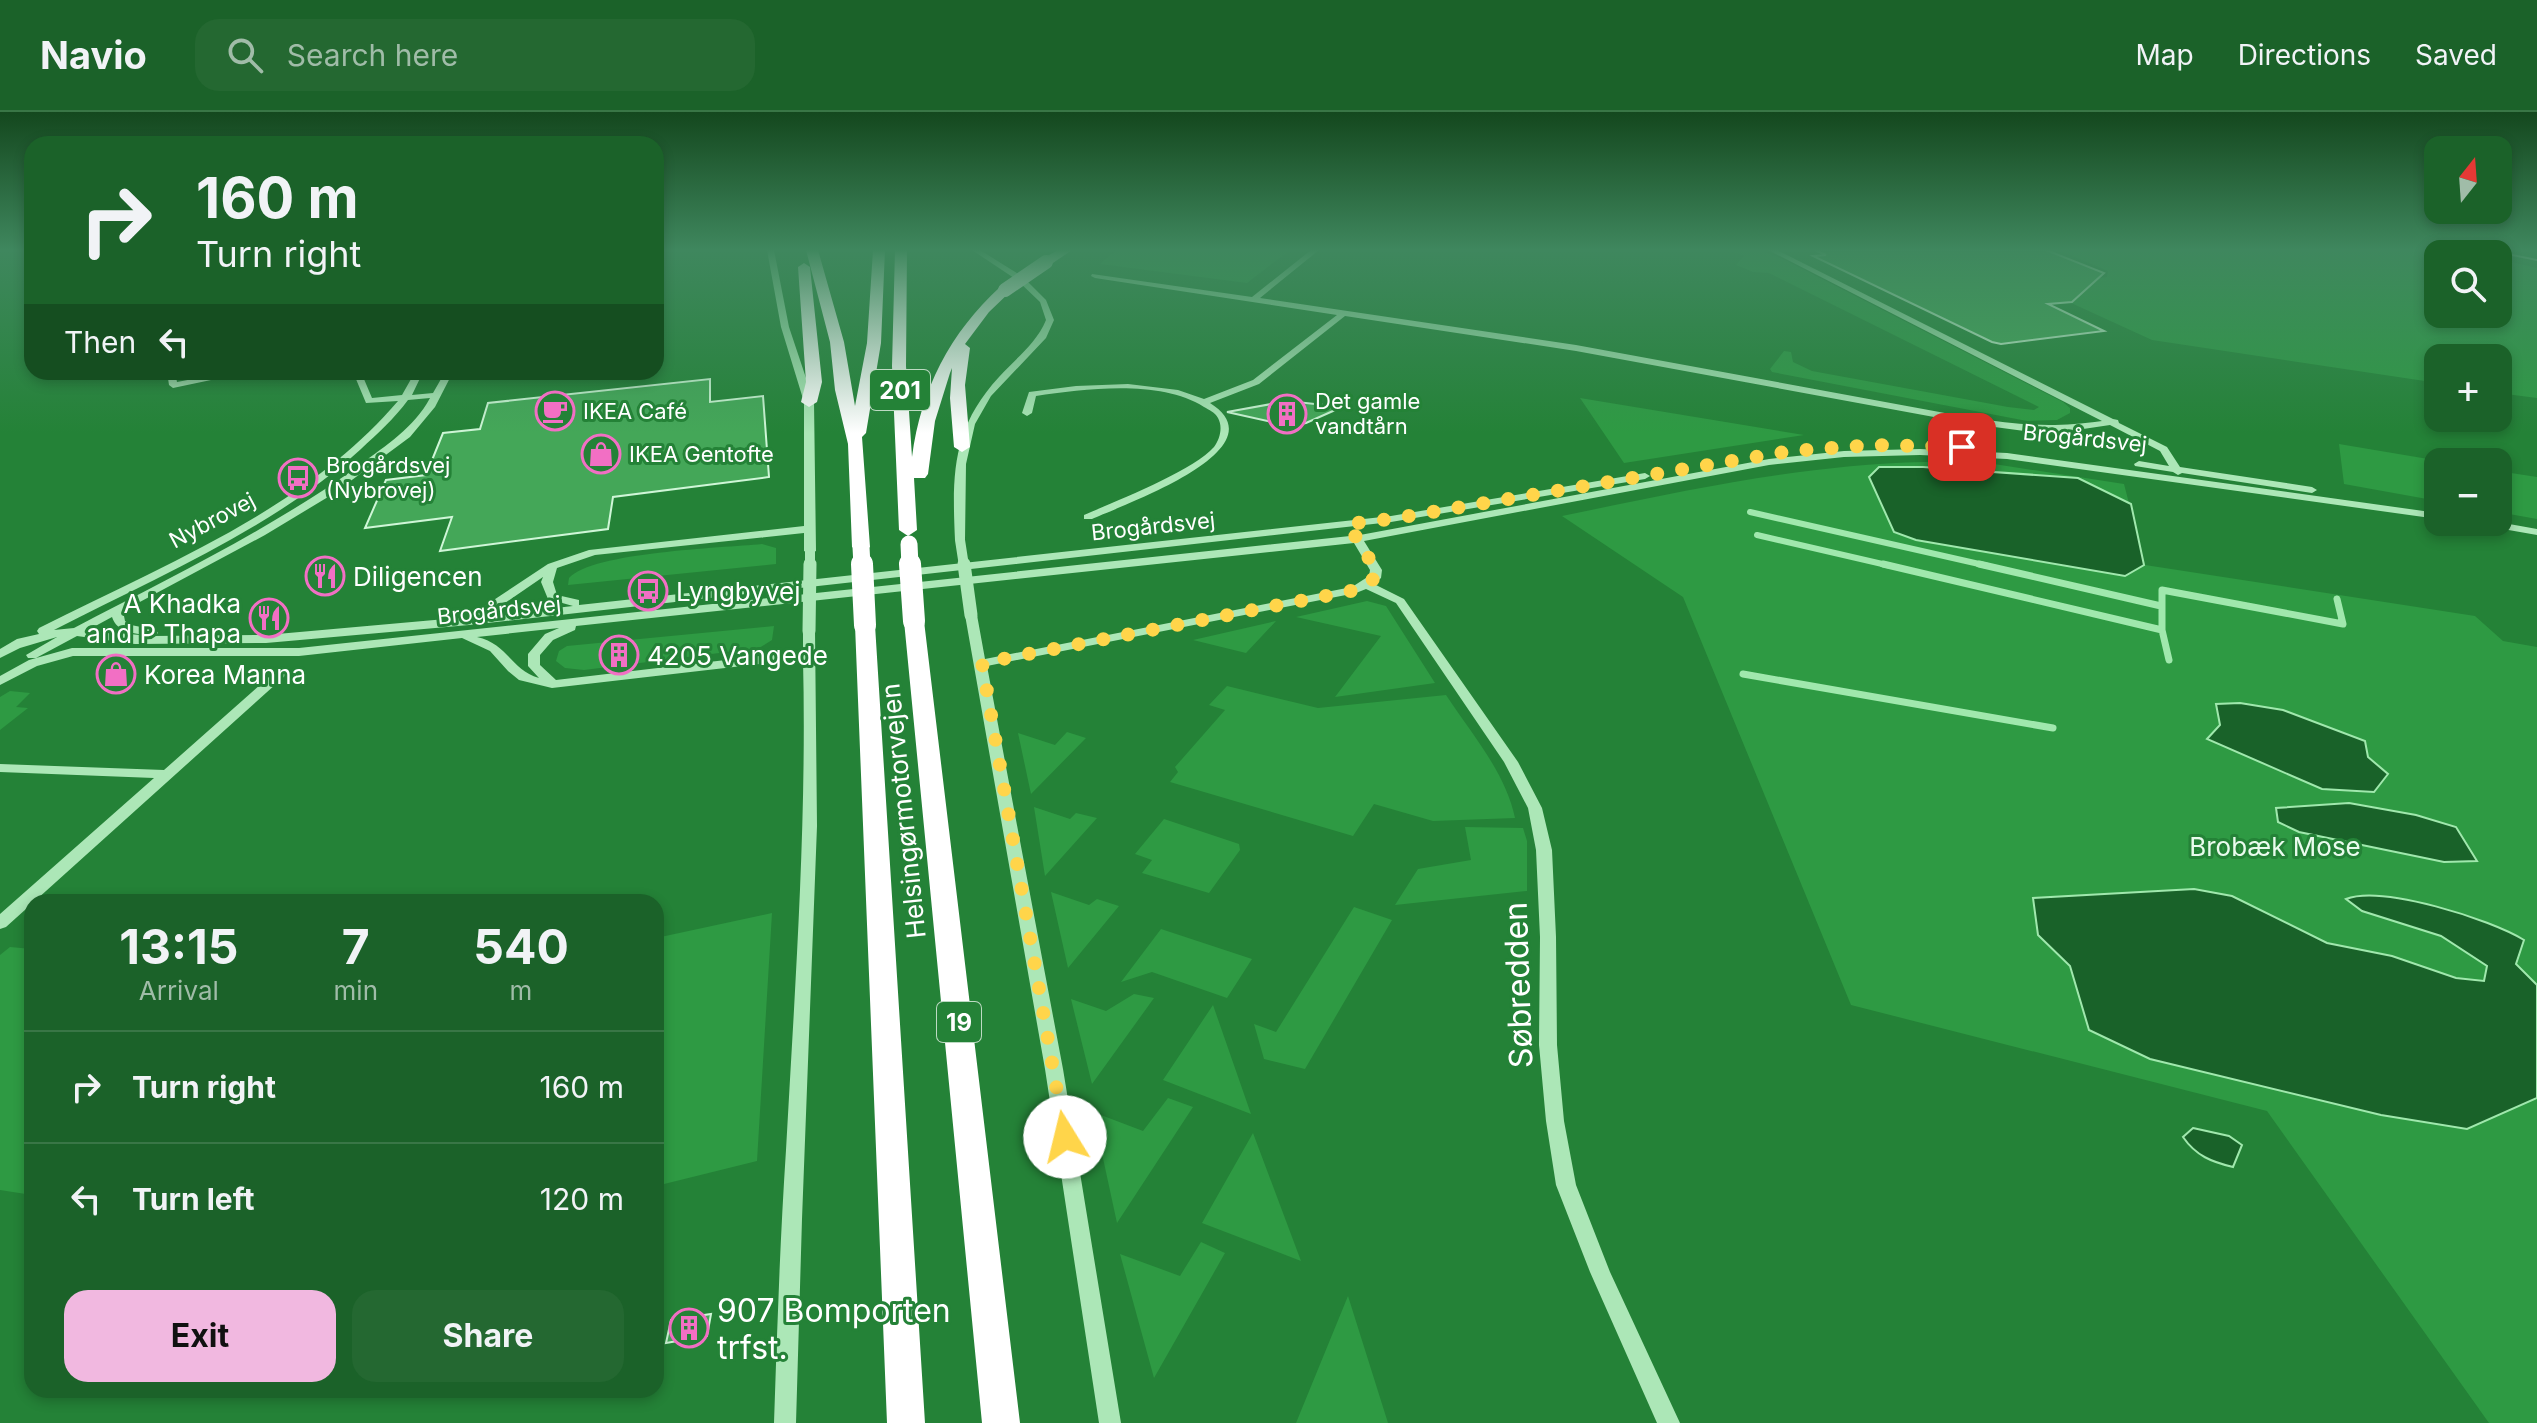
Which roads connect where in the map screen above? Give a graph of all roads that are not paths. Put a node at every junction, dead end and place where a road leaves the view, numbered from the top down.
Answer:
1 (782, 311) edge
2 (808, 311) edge
3 (828, 311) edge
4 (876, 311) edge
5 (900, 311) edge
6 (913, 311) edge
7 (983, 311) edge
8 (1050, 311) edge
9 (1332, 311) edge
10 (1894, 311) edge
11 (1344, 313) junction
12 (970, 323) junction
13 (899, 366) junction
14 (172, 380) edge
15 (201, 380) edge
16 (360, 380) edge
17 (415, 380) edge
18 (445, 380) edge
19 (438, 395) junction
20 (405, 399) junction
21 (1206, 401) junction
22 (809, 402) junction
23 (1027, 413) dead end
24 (2115, 422) junction
25 (856, 444) junction
26 (962, 447) junction
27 (2179, 474) junction
28 (304, 492) junction
29 (329, 492) junction
30 (2424, 513) edge
31 (1088, 517) dead end
32 (1348, 524) junction
33 (2512, 528) edge
34 (810, 529) junction
35 (2537, 532) edge
36 (909, 537) junction
37 (1357, 539) junction
38 (175, 563) junction
39 (552, 566) junction
40 (1367, 585) junction
41 (599, 606) junction
42 (117, 611) junction
43 (585, 620) junction
44 (469, 621) junction
45 (78, 631) junction
46 (452, 635) junction
47 (61, 636) junction
48 (209, 639) junction
49 (16, 645) junction
50 (85, 651) junction
51 (0, 654) edge
52 (810, 654) junction
53 (982, 663) junction
54 (0, 672) edge
55 (282, 672) dead end
56 (0, 681) edge
57 (552, 684) junction
58 (0, 768) edge
59 (167, 774) junction
60 (33, 894) edge
61 (24, 902) edge
62 (0, 906) edge
63 (18, 907) junction
64 (0, 923) edge
65 (785, 1423) edge
66 (906, 1423) edge
67 (1001, 1423) edge
68 (1110, 1423) edge
69 (1669, 1423) edge

1 - 22 street
2 - 22 highway
3 - 25 highway, Helsingørmotorvejen
4 - 25 highway, 201
5 - 13 highway, 201
6 - 13 highway
7 - 12 highway, Helsingørmotorvejen / 19, bridge
8 - 26 street
9 - 11 street
10 - 24 street
11 - 21 street
11 - 24 street
12 - 26 highway
12 - 36 highway, Helsingørmotorvejen / 19
13 - 36 highway, 201
14 - 15 street
16 - 20 street
17 - 20 street, Nybrovej
18 - 19 street, Nybrovej
19 - 20 street
19 - 29 street, Nybrovej
20 - 28 street, Nybrovej
21 - 23 street
21 - 31 street
22 - 34 street
24 - 27 street
25 - 66 highway, Helsingørmotorvejen, bridge
26 - 53 street, bridge
27 - 30 street, Brogårdsvej
27 - 32 street, Brogårdsvej
27 - 37 street, Brogårdsvej
28 - 29 street
28 - 38 street, Nybrovej
29 - 42 street, Nybrovej
32 - 37 street
32 - 41 street, Brogårdsvej
33 - 35 street
34 - 39 street
34 - 52 street, bridge
36 - 67 highway, Helsingørmotorvejen / 19, bridge
37 - 40 street
37 - 43 street, Brogårdsvej
38 - 47 street
38 - 49 street, Nybrovej
39 - 41 street
39 - 44 street
40 - 53 street
40 - 69 street, Søbredden
41 - 44 street, Brogårdsvej
42 - 45 street, Nybrovej
42 - 48 street
43 - 46 street, Brogårdsvej
43 - 57 street
44 - 48 street, Brogårdsvej
45 - 47 street, Nybrovej
45 - 48 street, Brogårdsvej
46 - 50 street, Brogårdsvej
46 - 57 street
47 - 49 street
47 - 50 street
47 - 54 street
49 - 51 street
50 - 56 street, Brogårdsvej
52 - 57 street
52 - 65 street
53 - 68 street
55 - 59 street
58 - 59 street
59 - 60 street
61 - 63 street
62 - 63 street
63 - 64 street

